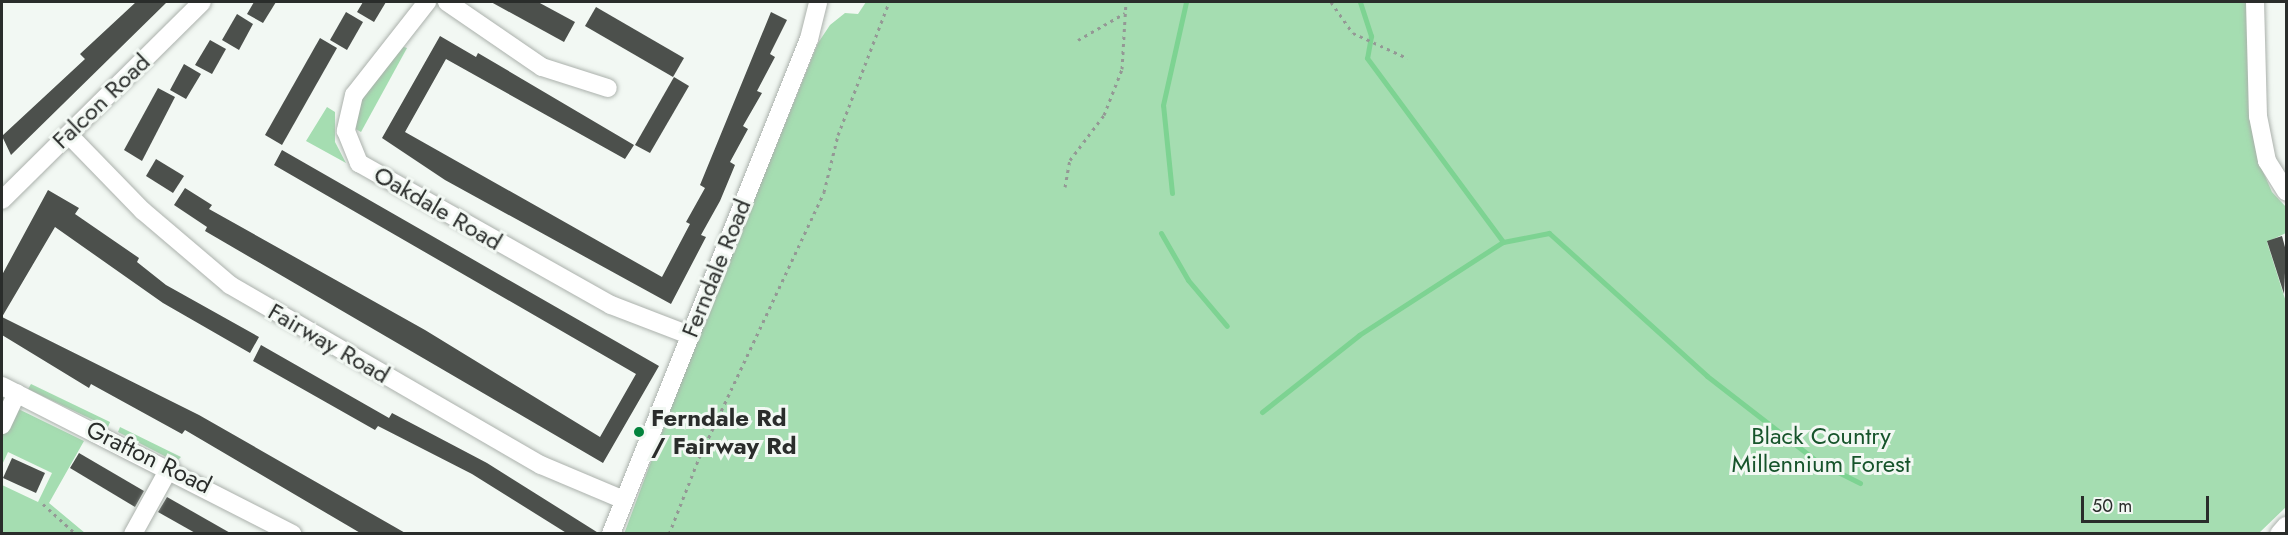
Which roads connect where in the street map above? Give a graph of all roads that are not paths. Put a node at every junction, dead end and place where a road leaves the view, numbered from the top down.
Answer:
1 (202, 2) edge
2 (427, 2) edge
3 (447, 2) edge
4 (818, 2) edge
5 (2255, 2) edge
6 (608, 88) dead end
7 (69, 135) junction
8 (2286, 191) edge
9 (2, 197) edge
10 (689, 335) junction
11 (10, 390) edge
12 (2, 425) edge
13 (170, 467) junction
14 (624, 500) junction
15 (2286, 526) edge
16 (133, 534) edge
17 (293, 534) edge
18 (611, 534) edge
19 (2278, 534) edge

1 - 7 street, Falcon Road
2 - 10 street, Oakdale Road
3 - 6 street
4 - 10 street, Ferndale Road
5 - 8 street
7 - 9 street, Falcon Road
7 - 14 street, Fairway Road
10 - 14 street, Ferndale Road
11 - 12 street
11 - 13 street, Grafton Road
13 - 16 street
13 - 17 street, Grafton Road
14 - 18 street, Ferndale Road
15 - 19 street

